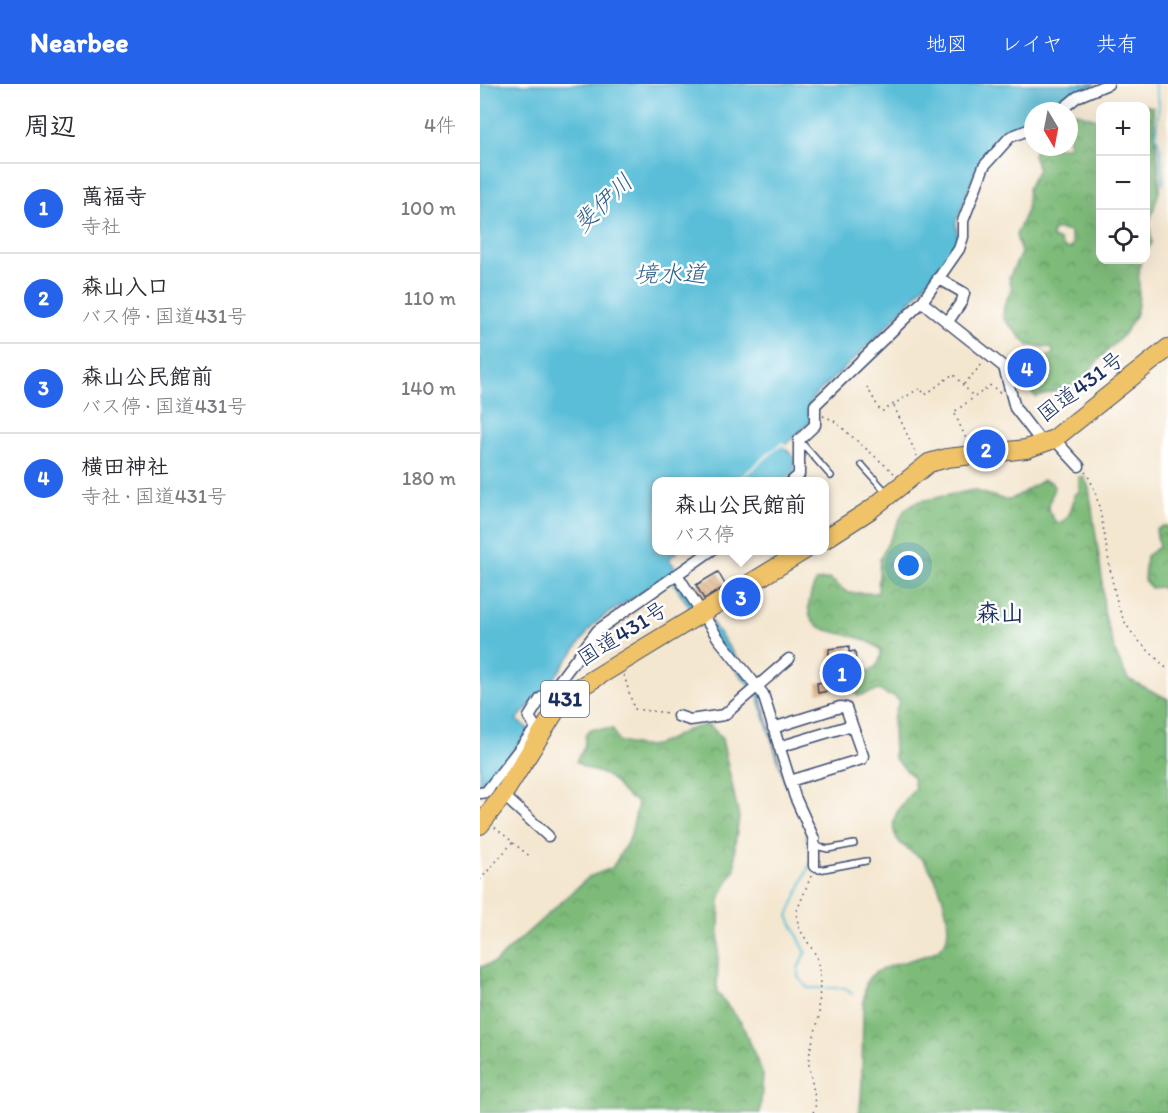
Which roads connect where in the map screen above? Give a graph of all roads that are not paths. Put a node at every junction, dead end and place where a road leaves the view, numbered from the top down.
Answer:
1 (1108, 84) edge
2 (1071, 102) edge
3 (1024, 132) edge
4 (938, 278) junction
5 (922, 302) junction
6 (947, 323) junction
7 (1168, 348) edge
8 (799, 440) junction
9 (1048, 441) junction
10 (862, 465) dead end
11 (1079, 465) road end
12 (831, 476) dead end
13 (797, 477) edge
14 (889, 495) junction
15 (829, 536) edge
16 (705, 555) edge
17 (797, 555) edge
18 (675, 578) junction
19 (698, 614) junction
20 (789, 659) dead end
21 (754, 687) junction
22 (678, 716) road end
23 (852, 725) junction
24 (773, 728) junction
25 (528, 746) junction
26 (779, 747) junction
27 (790, 781) junction
28 (480, 793) edge
29 (503, 795) junction
30 (482, 822) edge
31 (548, 836) dead end
32 (854, 844) dead end
33 (815, 846) junction
34 (866, 861) dead end
35 (814, 866) joint

1 - 2 street
3 - 4 street
4 - 5 street
4 - 6 street
5 - 6 street
5 - 8 street
6 - 9 street
7 - 9 highway, 国道431号
8 - 12 lane
8 - 13 street
9 - 11 street
9 - 14 highway, 国道431号
10 - 14 lane
14 - 15 highway, 国道431号
16 - 18 street
17 - 19 highway, 国道431号 / 431
18 - 19 street
18 - 25 street
19 - 21 street
19 - 25 highway, 国道431号 / 431
20 - 21 street
21 - 22 street
21 - 24 street
23 - 24 street
23 - 26 street
23 - 27 street
24 - 26 street
25 - 28 street
25 - 29 highway, 国道431号 / 431
26 - 27 street
27 - 33 street
29 - 30 highway, 国道431号 / 431
29 - 31 street
32 - 33 lane
33 - 35 street
34 - 35 lane

